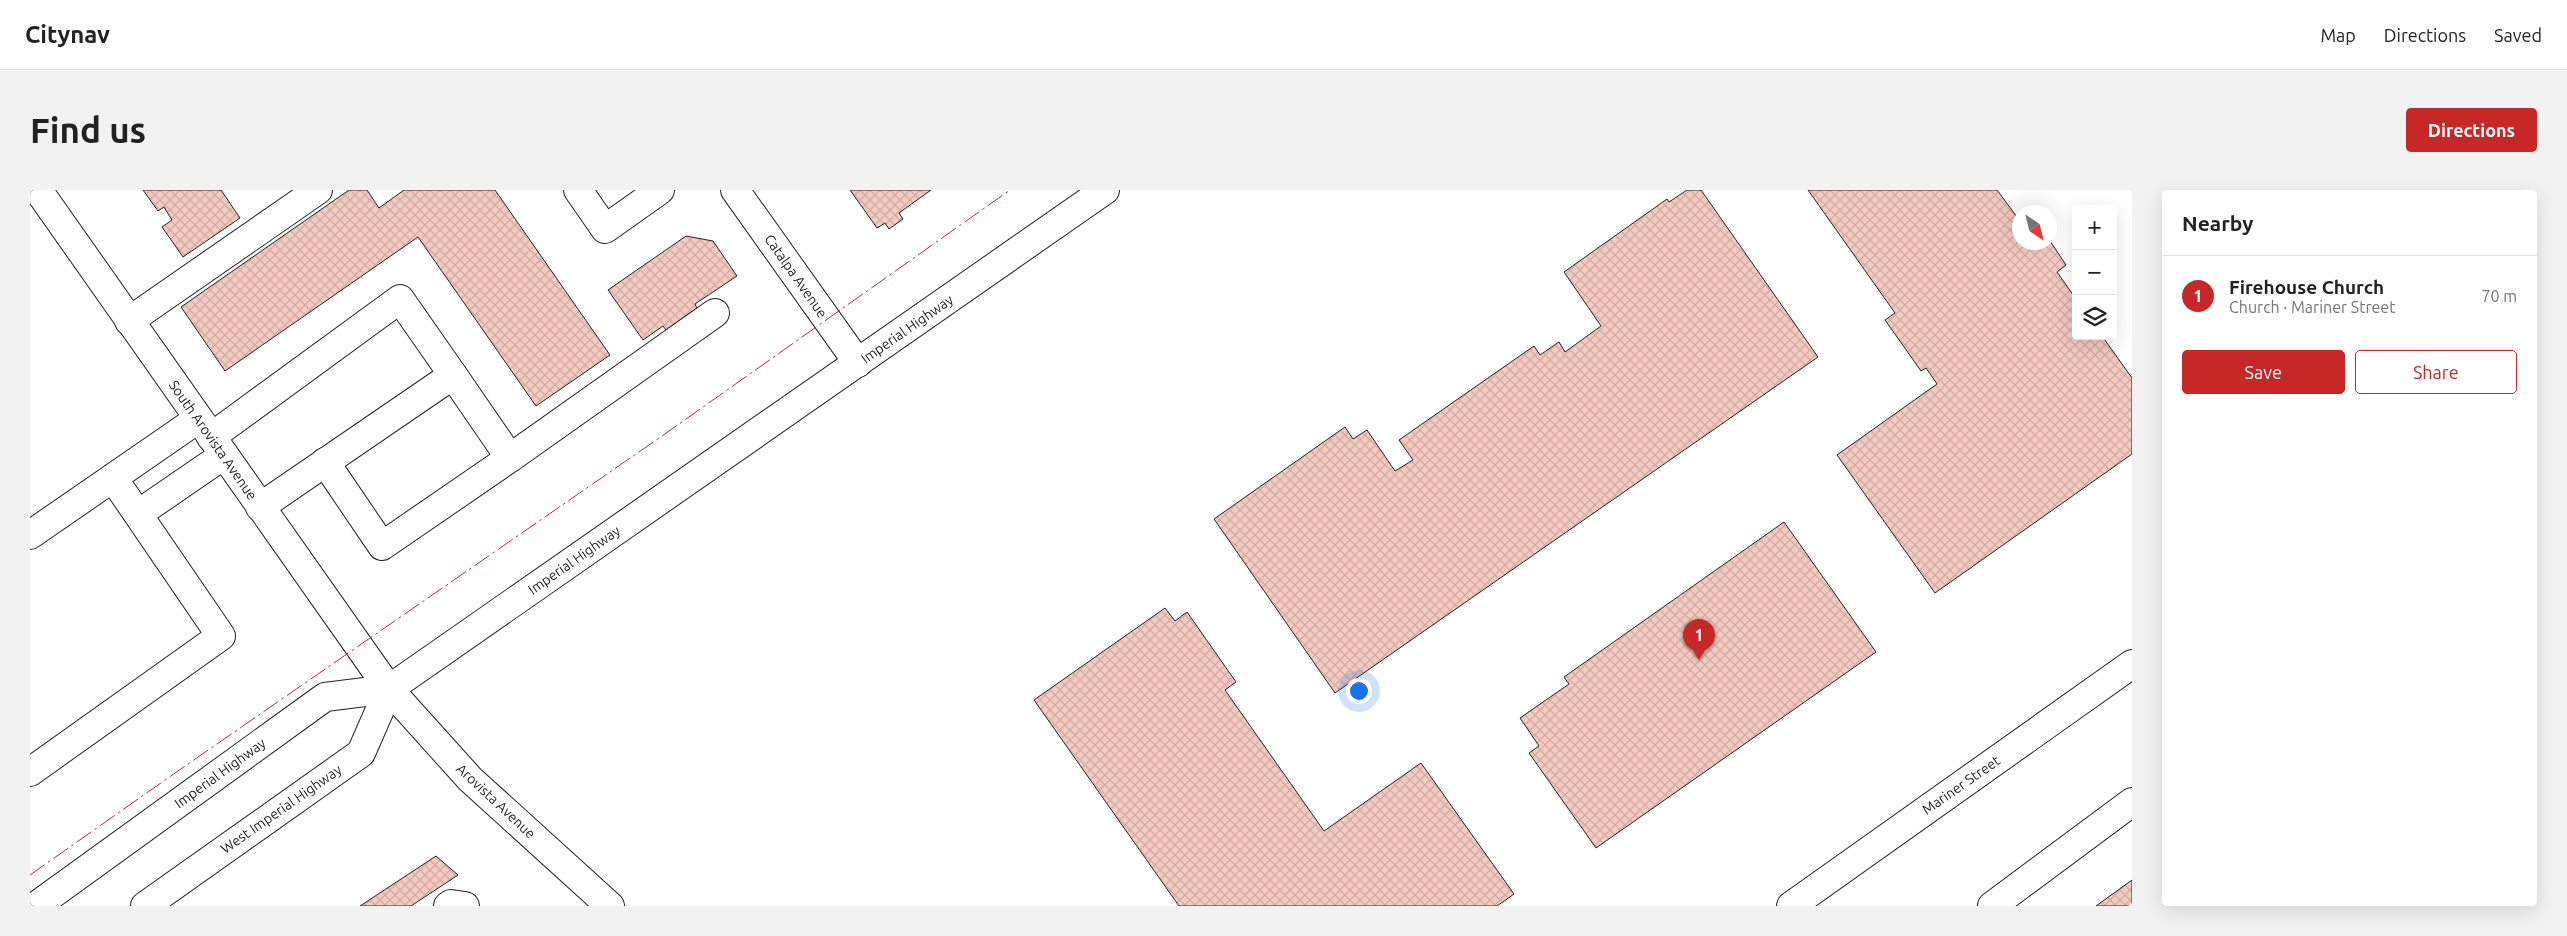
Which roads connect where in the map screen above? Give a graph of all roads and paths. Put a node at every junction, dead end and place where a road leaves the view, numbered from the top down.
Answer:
1 (38, 190) edge
2 (318, 190) edge
3 (578, 190) edge
4 (660, 190) edge
5 (735, 190) edge
6 (1105, 190) edge
7 (716, 314) dead end
8 (130, 321) junction
9 (858, 363) junction
10 (453, 375) junction
11 (211, 437) junction
12 (510, 458) junction
13 (325, 462) junction
14 (113, 478) junction
15 (260, 507) junction
16 (138, 514) junction
17 (30, 535) edge
18 (2132, 664) edge
19 (389, 689) junction
20 (30, 772) edge
21 (2132, 802) edge
22 (36, 906) edge
23 (145, 906) edge
24 (448, 906) edge
25 (465, 906) edge
26 (610, 906) edge
27 (1791, 906) edge
28 (1992, 906) edge

1 - 8 street, South Arovista Avenue
2 - 8 street
3 - 4 street
5 - 9 street, Catalpa Avenue
6 - 9 street, Imperial Highway
7 - 12 street
8 - 11 street, South Arovista Avenue
9 - 19 street, Imperial Highway
10 - 11 street
10 - 12 street
10 - 13 street
11 - 14 street
11 - 15 street, South Arovista Avenue
11 - 16 street
12 - 13 street
13 - 15 street
14 - 16 street
14 - 17 street
15 - 19 street, South Arovista Avenue
16 - 20 street
18 - 27 street, Mariner Street
19 - 22 street, Imperial Highway
19 - 23 street, West Imperial Highway
19 - 26 street, Arovista Avenue
21 - 28 street
24 - 25 street

